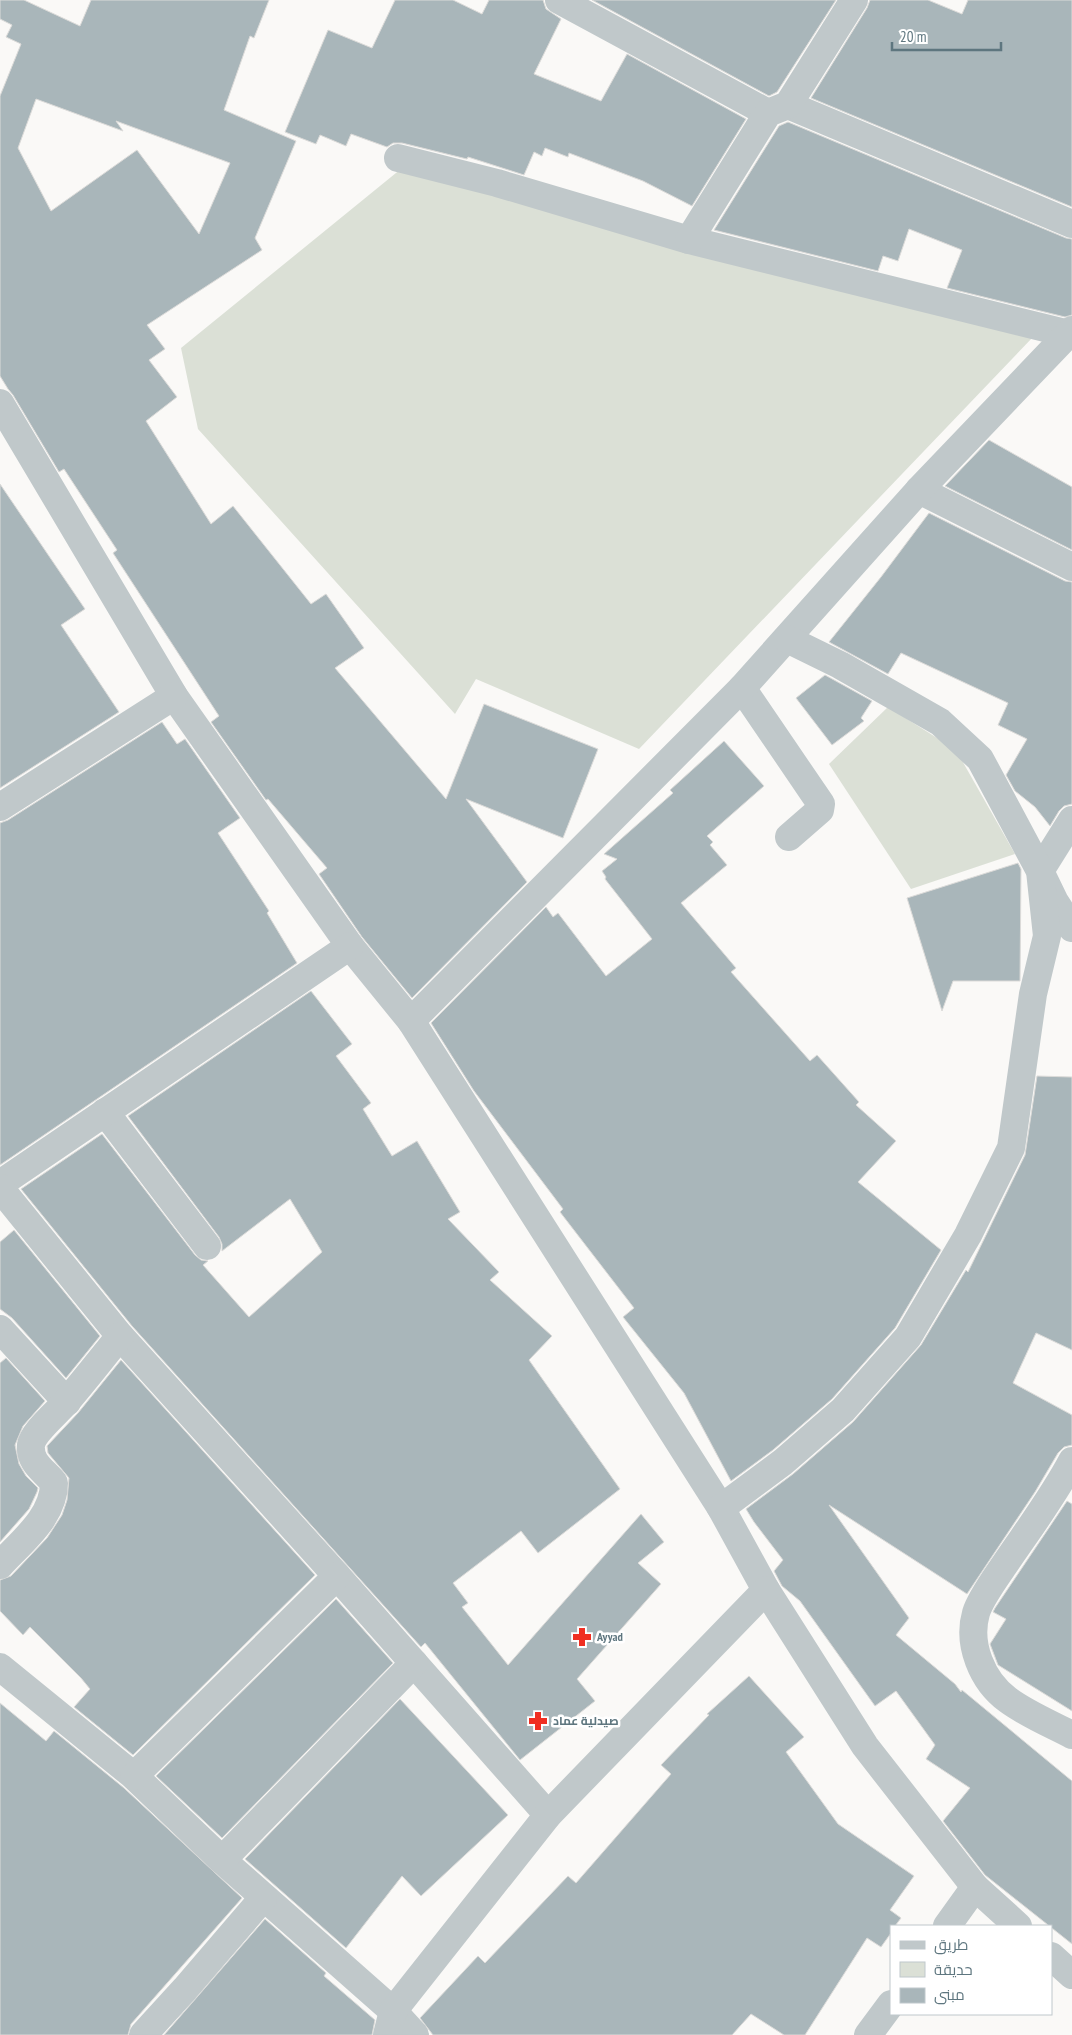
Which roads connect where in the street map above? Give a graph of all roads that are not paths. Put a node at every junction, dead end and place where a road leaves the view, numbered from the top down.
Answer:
1 (559, 0) edge
2 (854, 0) edge
3 (778, 109) junction
4 (398, 158) dead end
5 (1072, 224) edge
6 (689, 240) junction
7 (1070, 332) edge
8 (0, 403) edge
9 (9, 442) edge
10 (919, 490) junction
11 (1072, 567) edge
12 (787, 639) junction
13 (742, 688) junction
14 (174, 696) junction
15 (0, 807) edge
16 (1072, 820) edge
17 (789, 837) dead end
18 (1040, 871) junction
19 (1072, 928) edge
20 (350, 946) junction
21 (411, 1021) junction
22 (105, 1112) junction
23 (0, 1186) edge
24 (207, 1246) dead end
25 (0, 1329) edge
26 (120, 1336) junction
27 (67, 1402) junction
28 (1072, 1462) edge
29 (721, 1508) junction
30 (0, 1565) edge
31 (337, 1576) junction
32 (766, 1590) junction
33 (414, 1663) junction
34 (0, 1668) edge
35 (1072, 1735) edge
36 (134, 1776) junction
37 (548, 1815) junction
38 (222, 1860) junction
39 (975, 1887) junction
40 (263, 1898) junction
41 (948, 1925) edge
42 (1017, 1925) edge
43 (1052, 1957) edge
44 (1072, 1975) edge
45 (890, 2005) edge
46 (390, 2023) edge
47 (143, 2035) edge
48 (415, 2035) edge
49 (868, 2035) edge

1 - 3 street
2 - 3 street
3 - 5 street
3 - 6 street
4 - 6 street
6 - 7 street
7 - 10 street
8 - 9 street
9 - 14 street
10 - 11 street
10 - 12 street
12 - 13 street
12 - 18 street
13 - 17 street
13 - 21 street
14 - 15 street
14 - 20 street
16 - 18 street
18 - 19 street
18 - 29 street
20 - 21 street
20 - 22 street
21 - 29 street
22 - 23 street
22 - 24 street
23 - 26 street
25 - 27 street
26 - 27 street
26 - 31 street
27 - 30 street
28 - 35 street
29 - 32 street
31 - 33 street
31 - 36 street
32 - 37 street
32 - 39 street
33 - 37 street
33 - 38 street
34 - 36 street
36 - 38 street
37 - 46 street
38 - 40 street
39 - 41 street
39 - 42 street
40 - 46 street
40 - 47 street
43 - 44 street
45 - 49 street
46 - 48 street

